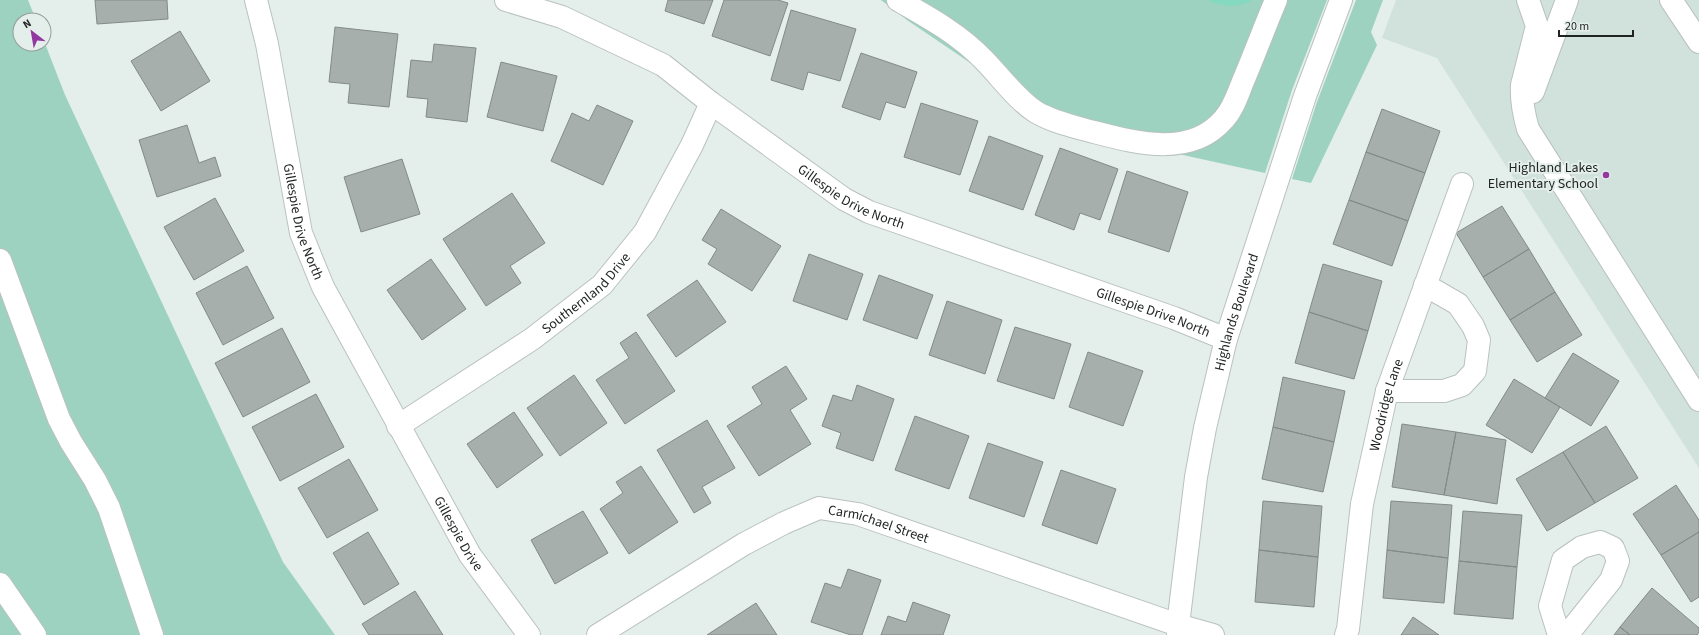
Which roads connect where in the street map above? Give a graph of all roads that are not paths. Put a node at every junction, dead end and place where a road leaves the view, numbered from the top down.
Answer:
1 (256, 0) edge
2 (506, 0) edge
3 (898, 0) edge
4 (1276, 0) edge
5 (1341, 0) edge
6 (1528, 0) edge
7 (1567, 0) edge
8 (1671, 0) edge
9 (1699, 42) edge
10 (711, 103) junction
11 (1525, 118) junction
12 (1462, 184) dead end
13 (0, 260) edge
14 (1425, 285) junction
15 (1226, 339) junction
16 (1696, 387) edge
17 (1387, 391) junction
18 (398, 426) junction
19 (0, 584) edge
20 (1182, 632) edge
21 (34, 635) edge
22 (152, 635) edge
23 (529, 635) edge
24 (598, 635) edge
25 (1214, 635) edge
26 (1346, 635) edge
27 (1559, 635) edge
28 (1567, 635) edge

1 - 18 street, Gillespie Drive North
2 - 10 street, Gillespie Drive North
3 - 4 street
5 - 15 street, Highlands Boulevard
6 - 11 street
7 - 11 street
8 - 9 street
10 - 15 street, Gillespie Drive North
10 - 18 street, Southernland Drive
11 - 16 street
12 - 14 street, Woodridge Lane
13 - 22 street
14 - 17 street, Woodridge Lane
14 - 17 street
15 - 20 street, Highlands Boulevard
17 - 26 street, Woodridge Lane
18 - 23 street, Gillespie Drive
19 - 21 street
20 - 24 street, Carmichael Street
20 - 25 street, Carmichael Street
27 - 28 street

